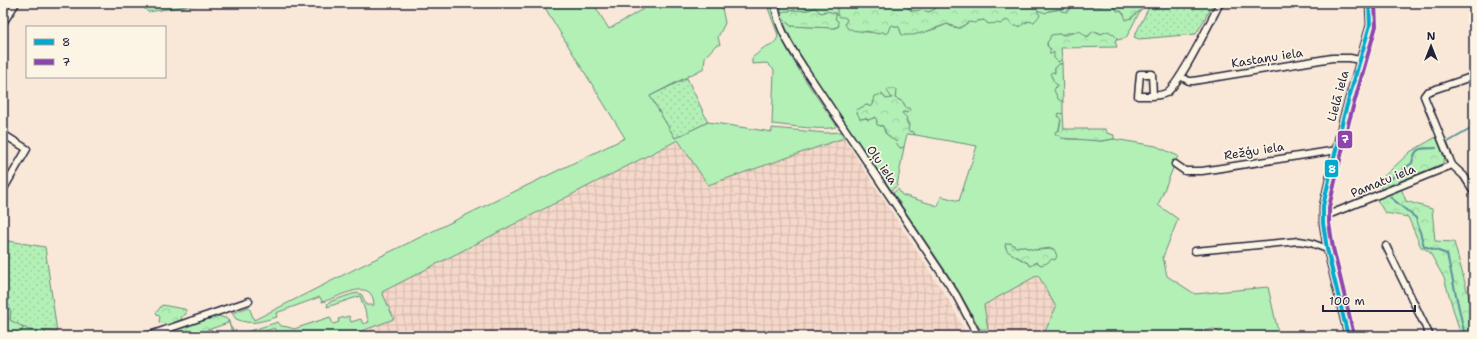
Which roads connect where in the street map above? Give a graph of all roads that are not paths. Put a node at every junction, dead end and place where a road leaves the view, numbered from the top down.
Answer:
1 (16, 3) edge
2 (775, 3) edge
3 (778, 3) edge
4 (1220, 3) edge
5 (1369, 3) edge
6 (776, 12) junction
7 (3, 23) edge
8 (1359, 60) junction
9 (1180, 76) junction
10 (1474, 76) edge
11 (1153, 96) dead end
12 (3, 134) edge
13 (1336, 150) junction
14 (1175, 164) dead end
15 (1452, 165) junction
16 (3, 190) edge
17 (1474, 192) edge
18 (1323, 217) junction
19 (1386, 246) dead end
20 (1327, 249) junction
21 (1195, 251) dead end
22 (249, 301) dead end
23 (148, 336) edge
24 (978, 336) edge
25 (1348, 336) edge
26 (1430, 336) edge

1 - 7 street
2 - 6 street, Oļu iela
3 - 6 street
4 - 9 street
5 - 8 street, Lielā iela
6 - 24 street, Oļu iela
8 - 9 street, Kastaņu iela
8 - 13 street, Lielā iela
9 - 11 street
10 - 15 street
12 - 16 street
13 - 14 street, Režģu iela
13 - 18 street, Lielā iela
15 - 17 street
15 - 18 street, Pamatu iela
18 - 20 street, Lielā iela
19 - 26 street
20 - 21 street
20 - 25 street, Lielā iela
22 - 23 street

